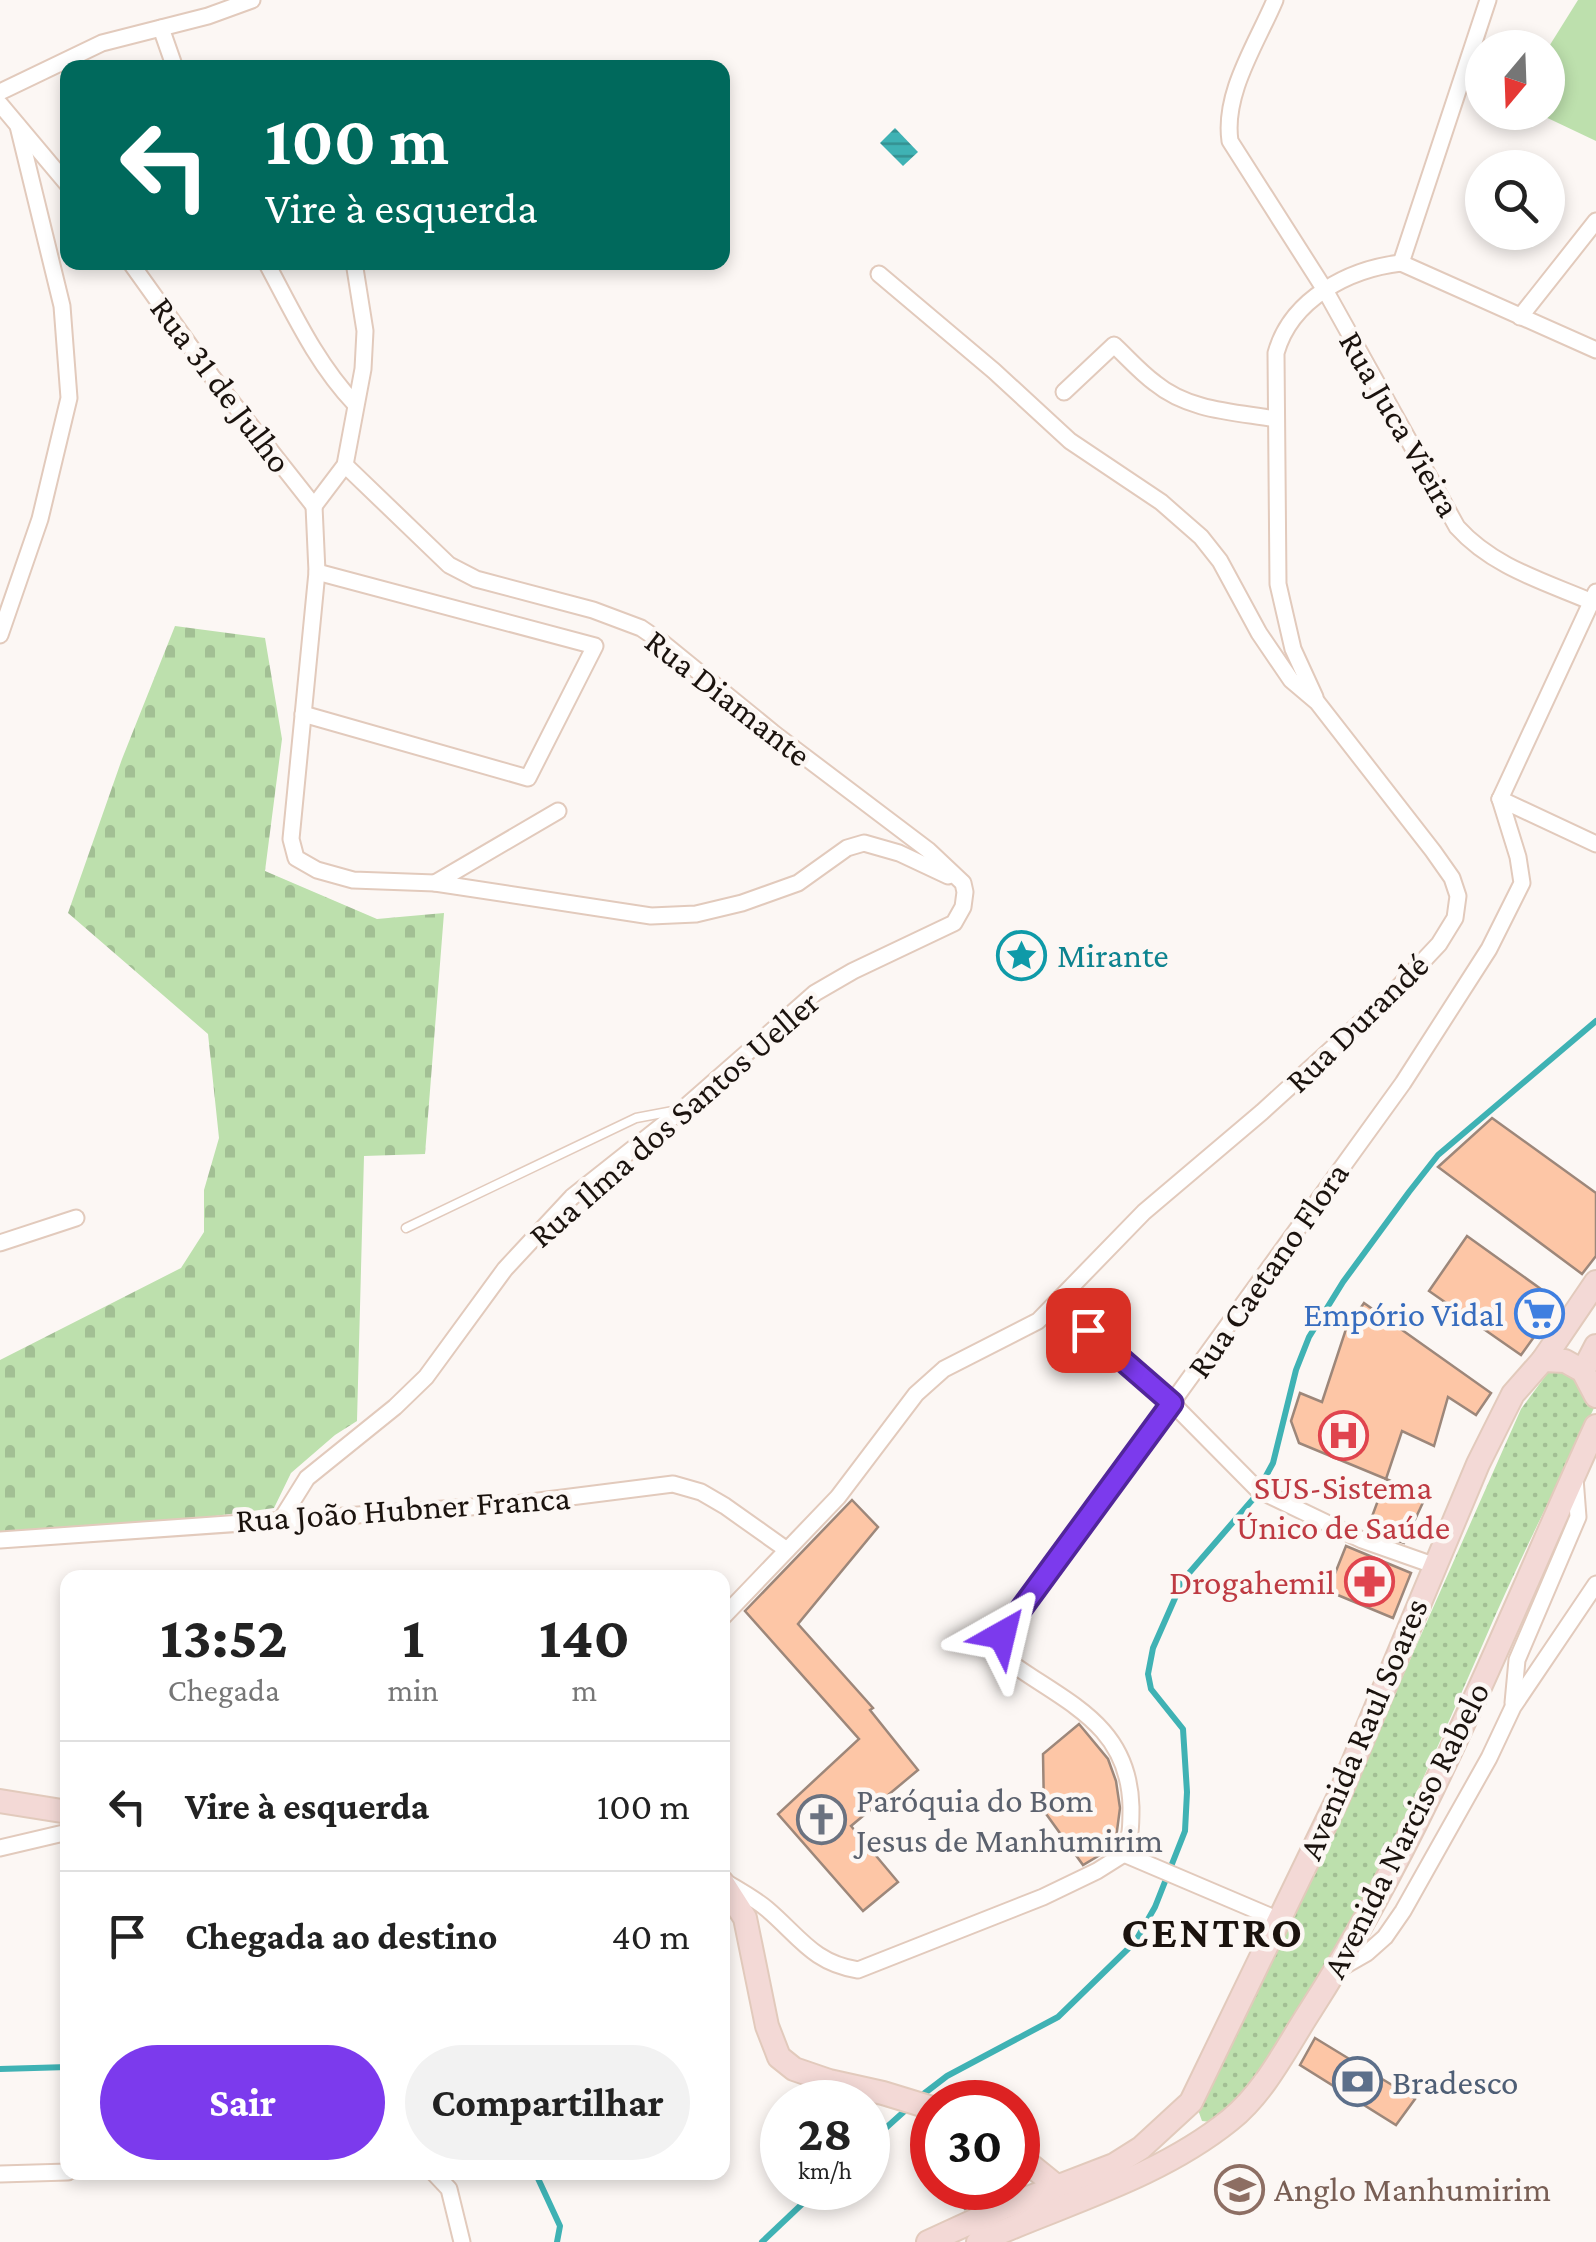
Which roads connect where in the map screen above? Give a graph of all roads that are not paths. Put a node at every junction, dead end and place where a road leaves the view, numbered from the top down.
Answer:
1 (1275, 0) edge
2 (1488, 0) edge
3 (247, 1) edge
4 (160, 28) junction
5 (67, 60) edge
6 (172, 60) edge
7 (60, 63) edge
8 (0, 92) edge
9 (0, 104) edge
10 (18, 126) junction
11 (60, 175) edge
12 (1596, 222) edge
13 (1402, 263) junction
14 (136, 270) edge
15 (270, 270) edge
16 (355, 270) edge
17 (880, 274) dead end
18 (1324, 290) junction
19 (1520, 317) junction
20 (1596, 350) edge
21 (1064, 392) dead end
22 (355, 404) junction
23 (1276, 419) junction
24 (346, 465) junction
25 (314, 506) junction
26 (317, 572) junction
27 (1594, 597) edge
28 (0, 636) edge
29 (1317, 702) junction
30 (303, 714) junction
31 (1500, 799) junction
32 (558, 811) dead end
33 (1596, 844) edge
34 (435, 883) junction
35 (963, 883) junction
36 (682, 1110) junction
37 (76, 1218) dead end
38 (406, 1228) dead end
39 (0, 1243) edge
40 (1596, 1282) edge
41 (1088, 1330) dead end
42 (1596, 1346) edge
43 (1536, 1366) junction
44 (1583, 1371) junction
45 (1596, 1396) edge
46 (1172, 1403) junction
47 (1596, 1426) edge
48 (1575, 1476) junction
49 (282, 1518) junction
50 (0, 1540) edge
51 (786, 1550) junction
52 (1433, 1565) junction
53 (1596, 1584) edge
54 (730, 1610) edge
55 (1513, 1706) junction
56 (0, 1800) edge
57 (60, 1811) edge
58 (60, 1834) edge
59 (0, 1848) edge
60 (1130, 1856) junction
61 (730, 1886) edge
62 (730, 1894) edge
63 (1279, 1920) junction
64 (1336, 1970) junction
65 (910, 2101) edge
66 (1191, 2102) junction
67 (1218, 2129) junction
68 (60, 2172) edge
69 (0, 2174) edge
70 (1040, 2174) edge
71 (440, 2180) edge
72 (1056, 2188) junction
73 (1080, 2199) junction
74 (462, 2242) edge
75 (928, 2242) edge
76 (978, 2242) edge

1 - 18 street, Rua Juca Vieira
2 - 13 street
3 - 4 street
4 - 5 street
4 - 6 street
7 - 8 street
9 - 10 street
10 - 11 street
10 - 28 street
12 - 19 street
13 - 18 street
13 - 19 street
14 - 25 street, Rua 31 de Julho
15 - 22 street
16 - 22 street
17 - 29 street, Rua Durandé
18 - 23 street
18 - 27 street, Rua Juca Vieira
19 - 20 street
21 - 23 street
22 - 24 street
23 - 29 street
24 - 25 street
24 - 35 street, Rua Diamante
25 - 26 street
26 - 30 street
26 - 30 street
27 - 31 street
29 - 51 street, Rua Durandé
30 - 34 street
31 - 33 street
31 - 46 street, Rua Caetano Flora
32 - 34 street
34 - 35 street
35 - 36 street, Rua Ilma dos Santos Ueller
36 - 38 lane
36 - 49 street, Rua Ilma dos Santos Ueller
37 - 39 street
40 - 43 street, Avenida Raul Soares
41 - 46 street
42 - 44 street
43 - 44 street
43 - 52 street, Avenida Raul Soares
44 - 45 street
46 - 52 street
46 - 60 street, Rua Caetano Flora
47 - 48 street, Avenida Narciso Rabelo
48 - 55 street
48 - 64 street, Avenida Narciso Rabelo
49 - 50 street, Rua João Hubner Franca
49 - 51 street, Rua João Hubner Franca
51 - 54 street, Rua Durandé
52 - 63 street, Avenida Raul Soares
53 - 55 street
55 - 64 street
56 - 57 street
58 - 59 street
60 - 61 street
60 - 63 street
62 - 65 street
63 - 66 street, Avenida Raul Soares
64 - 67 street, Avenida Narciso Rabelo
66 - 67 street
66 - 72 street, Avenida Raul Soares
67 - 73 street, Avenida Narciso Rabelo
68 - 69 street
70 - 72 street
71 - 74 street
72 - 73 street
72 - 75 street, Avenida Raul Soares
73 - 76 street, Avenida Narciso Rabelo

